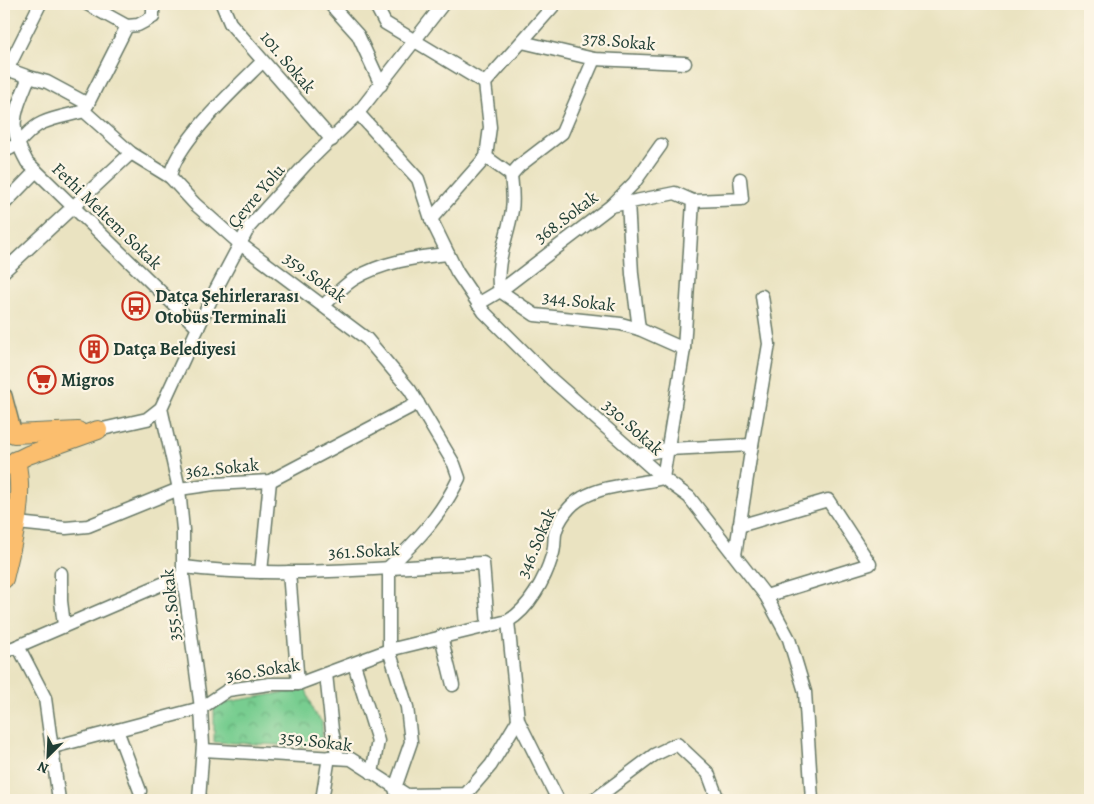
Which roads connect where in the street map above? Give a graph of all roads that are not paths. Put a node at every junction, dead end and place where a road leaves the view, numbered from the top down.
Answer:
1 (40, 4) edge
2 (88, 4) edge
3 (153, 4) edge
4 (222, 4) edge
5 (330, 4) edge
6 (375, 4) edge
7 (443, 4) edge
8 (555, 4) edge
9 (127, 26) junction
10 (414, 41) junction
11 (522, 42) junction
12 (594, 59) junction
13 (262, 62) junction
14 (685, 63) dead end
15 (5, 71) edge
16 (29, 77) junction
17 (485, 84) junction
18 (381, 85) junction
19 (86, 108) junction
20 (358, 113) junction
21 (332, 140) junction
22 (18, 145) junction
23 (662, 145) dead end
24 (4, 151) edge
25 (131, 153) junction
26 (486, 157) junction
27 (36, 172) junction
28 (511, 175) junction
29 (170, 177) junction
30 (740, 179) dead end
31 (628, 201) junction
32 (692, 201) junction
33 (4, 204) edge
34 (611, 206) junction
35 (74, 208) junction
36 (430, 219) junction
37 (239, 243) junction
38 (448, 254) junction
39 (5, 268) edge
40 (500, 291) junction
41 (762, 296) dead end
42 (478, 304) junction
43 (324, 305) junction
44 (198, 328) junction
45 (639, 329) junction
46 (684, 349) junction
47 (4, 396) edge
48 (418, 403) junction
49 (161, 408) junction
50 (98, 430) junction
51 (9, 432) edge
52 (752, 445) junction
53 (668, 449) junction
54 (639, 455) junction
55 (10, 464) edge
56 (663, 478) junction
57 (270, 480) junction
58 (179, 490) junction
59 (17, 524) junction
60 (739, 526) junction
61 (735, 555) junction
62 (389, 567) junction
63 (183, 571) junction
64 (61, 572) dead end
65 (261, 572) junction
66 (289, 572) junction
67 (4, 579) edge
68 (766, 596) junction
69 (508, 621) junction
70 (64, 625) junction
71 (488, 626) junction
72 (441, 636) junction
73 (18, 646) junction
74 (389, 650) junction
75 (4, 652) edge
76 (354, 664) junction
77 (326, 674) junction
78 (298, 684) junction
79 (453, 685) dead end
80 (200, 708) junction
81 (518, 720) junction
82 (117, 730) junction
83 (53, 747) junction
84 (203, 750) junction
85 (333, 757) junction
86 (372, 773) junction
87 (140, 791) dead end
88 (396, 794) edge
89 (59, 800) edge
90 (199, 800) edge
91 (322, 800) edge
92 (558, 800) edge
93 (594, 800) edge
94 (718, 800) edge
95 (812, 800) edge

1 - 15 street
2 - 9 street
3 - 9 street
4 - 13 street, 101. Sokak
5 - 18 street
6 - 10 street
7 - 10 street, Çevre Yolu
8 - 11 street
9 - 19 street
10 - 17 street
10 - 18 street, Çevre Yolu
11 - 12 street, 378.Sokak
11 - 17 street
12 - 14 street, 378.Sokak
12 - 28 street
13 - 21 street, 101. Sokak
13 - 29 street
15 - 16 street, 359.Sokak
16 - 19 street, 359.Sokak
16 - 22 street
17 - 26 street
18 - 20 street, Çevre Yolu
19 - 22 street
19 - 25 street, 359.Sokak
20 - 21 street, Çevre Yolu
20 - 36 street, 330.Sokak
21 - 37 street, Çevre Yolu
22 - 24 street
22 - 27 street, Fethi Meltem Sokak
23 - 34 street, 368.Sokak
25 - 29 street, 359.Sokak
25 - 35 street
26 - 28 street
26 - 36 street
27 - 33 street
27 - 35 street, Fethi Meltem Sokak
28 - 40 street
29 - 37 street, 359.Sokak
30 - 32 street
31 - 32 street
31 - 34 street
31 - 45 street
32 - 46 street
34 - 40 street, 368.Sokak
35 - 39 street
35 - 44 street, Fethi Meltem Sokak
36 - 38 street, 330.Sokak
37 - 43 street, 359.Sokak
37 - 44 street, Çevre Yolu
38 - 42 street, 330.Sokak
38 - 43 street
40 - 42 street, 368.Sokak
40 - 45 street, 344.Sokak
41 - 52 street
42 - 54 street, 330.Sokak
43 - 48 street, 359.Sokak
44 - 49 street, Çevre Yolu
45 - 46 street, 344.Sokak
46 - 53 street
47 - 51 main road
48 - 57 street, 362.Sokak
48 - 62 street, 359.Sokak
49 - 50 street
49 - 58 street, 355.Sokak
50 - 51 highway
50 - 55 highway
51 - 55 highway
52 - 53 street
52 - 60 street
53 - 54 street
53 - 56 street
54 - 56 street, 330.Sokak
55 - 59 highway
56 - 61 street, 330.Sokak
56 - 69 street, 346.Sokak
57 - 58 street, 362.Sokak
57 - 65 street
58 - 59 street, 362.Sokak
58 - 63 street, 355.Sokak
59 - 67 highway
60 - 61 street
60 - 68 street
61 - 68 street, 330.Sokak
62 - 66 street, 361.Sokak
62 - 71 street, 361.Sokak
62 - 74 street
63 - 65 street, 361.Sokak
63 - 70 street
63 - 80 street, 355.Sokak
64 - 70 street
65 - 66 street, 361.Sokak
66 - 78 street
68 - 95 street, 330.Sokak
69 - 71 street, 360.Sokak
69 - 81 street
70 - 73 street
71 - 72 street, 360.Sokak
72 - 74 street, 360.Sokak
72 - 79 street
73 - 75 street
73 - 83 street
74 - 76 street, 360.Sokak
74 - 88 street
76 - 77 street, 360.Sokak
76 - 86 street
77 - 78 street, 360.Sokak
77 - 85 street
78 - 80 street, 360.Sokak
80 - 82 street, 360.Sokak
80 - 84 street, 355.Sokak
81 - 88 street, 359.Sokak
81 - 92 street
82 - 83 street, 360.Sokak
82 - 87 street
83 - 89 street
84 - 85 street, 359.Sokak
84 - 90 street, 355.Sokak
85 - 86 street, 359.Sokak
85 - 91 street
86 - 88 street, 359.Sokak
93 - 94 street

